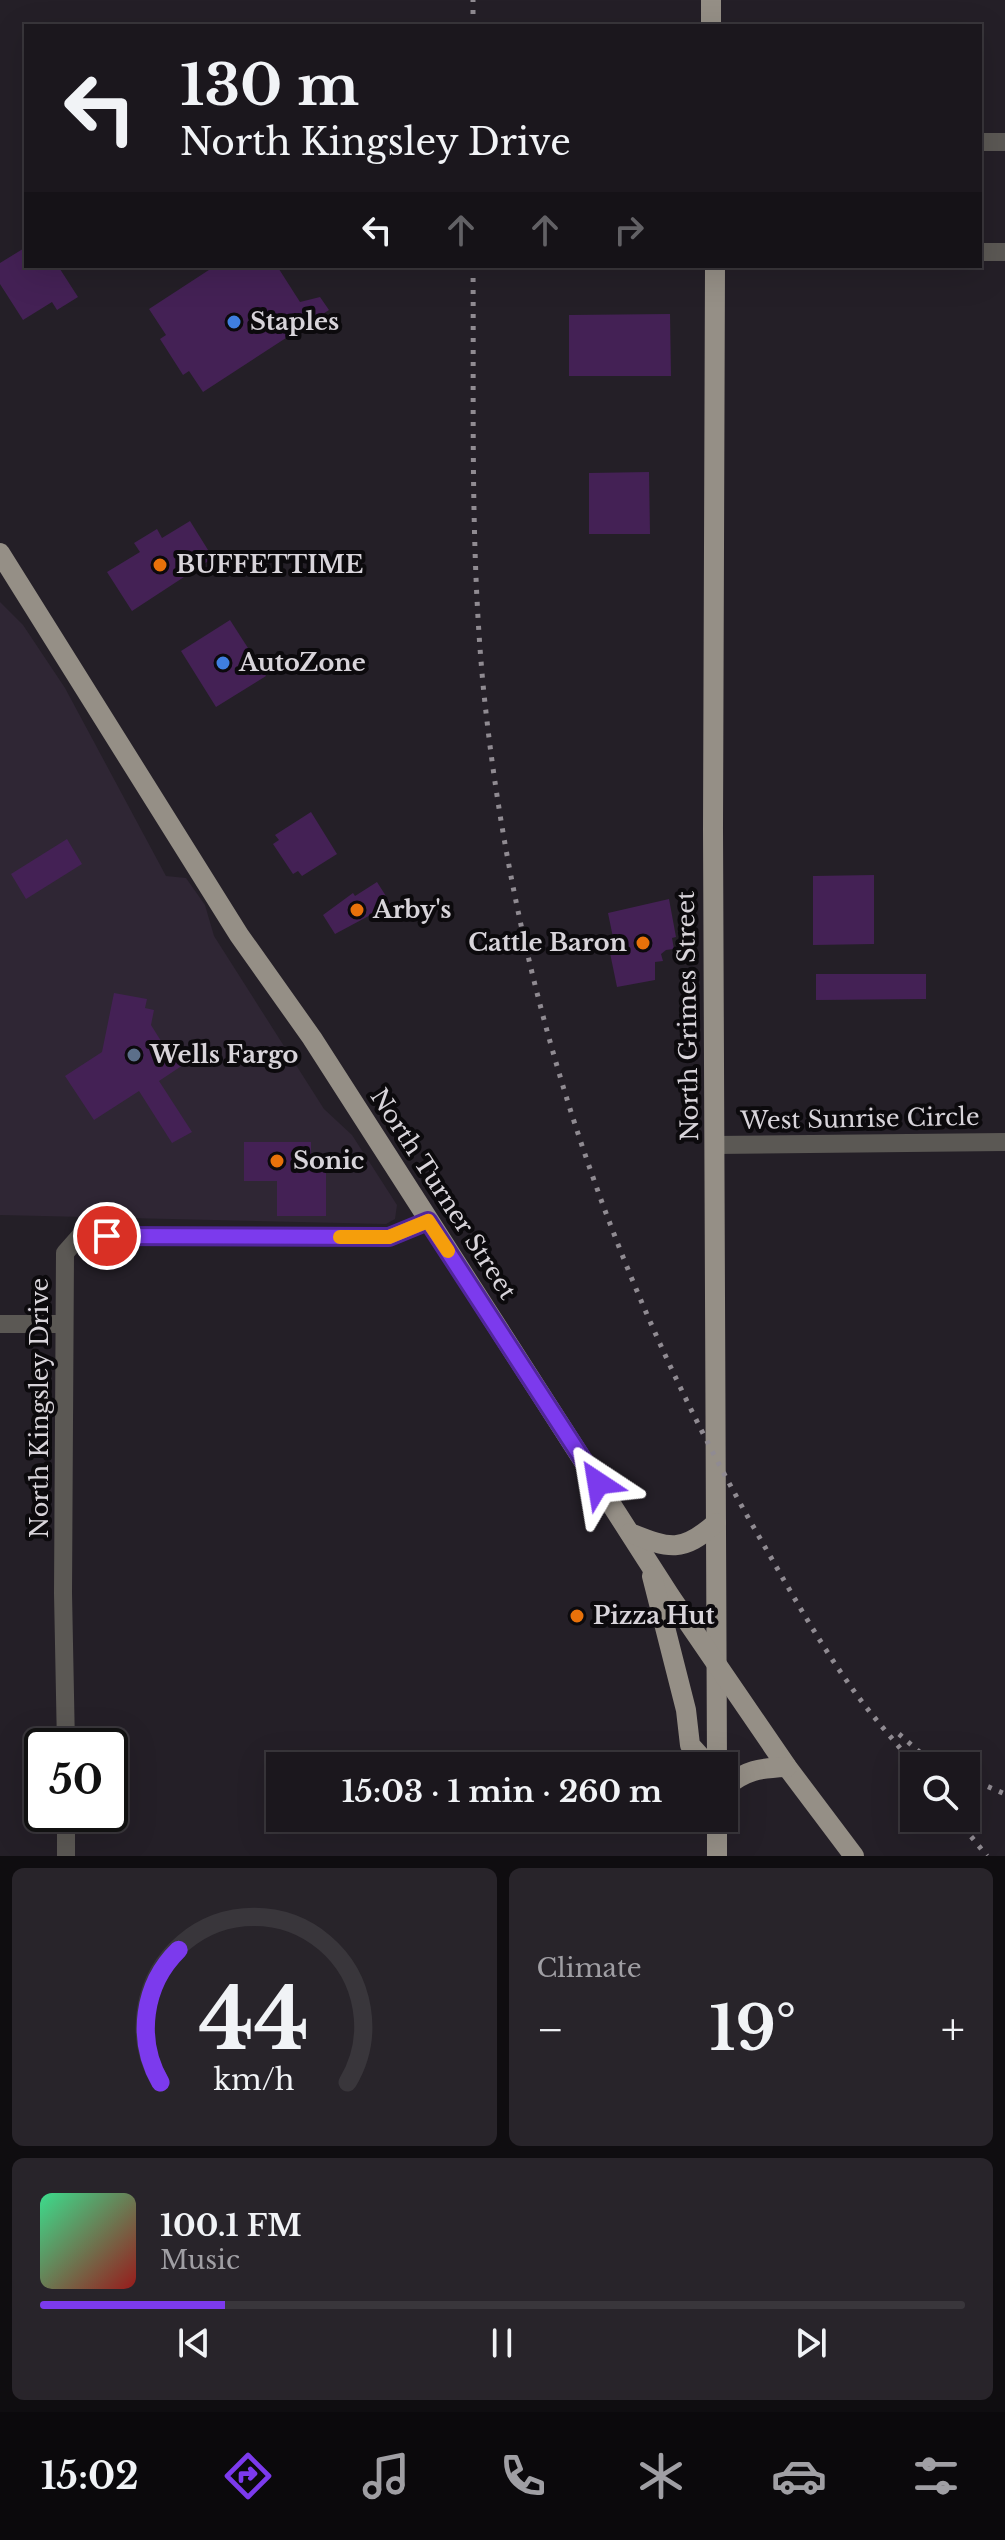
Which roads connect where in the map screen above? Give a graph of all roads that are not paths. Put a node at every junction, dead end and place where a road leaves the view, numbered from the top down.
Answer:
1 (711, 0) edge
2 (711, 24) edge
3 (982, 142) edge
4 (1005, 142) edge
5 (982, 252) edge
6 (1005, 252) edge
7 (715, 268) edge
8 (0, 553) edge
9 (1005, 1142) edge
10 (715, 1145) junction
11 (428, 1221) junction
12 (0, 1324) edge
13 (64, 1324) junction
14 (716, 1523) junction
15 (630, 1533) junction
16 (650, 1564) junction
17 (717, 1666) junction
18 (66, 1728) edge
19 (696, 1752) edge
20 (717, 1752) edge
21 (787, 1767) junction
22 (738, 1778) edge
23 (66, 1832) edge
24 (717, 1832) edge
25 (66, 1856) edge
26 (717, 1856) edge
27 (854, 1856) edge

1 - 2 main road
3 - 4 street
5 - 6 street
7 - 10 main road, North Grimes Street
8 - 11 main road, North Turner Street
9 - 10 street, West Sunrise Circle
10 - 14 main road, North Grimes Street
11 - 13 street, North Kingsley Drive
11 - 15 main road, North Turner Street
12 - 13 street
13 - 18 street, North Kingsley Drive
14 - 15 main road
14 - 17 main road, North Grimes Street
15 - 16 main road, North Turner Street
16 - 17 main road, North Turner Street
16 - 19 main road
17 - 20 main road, North Grimes Street
17 - 21 main road, North Turner Street
21 - 22 main road
21 - 27 main road, North Turner Street
23 - 25 street
24 - 26 main road

